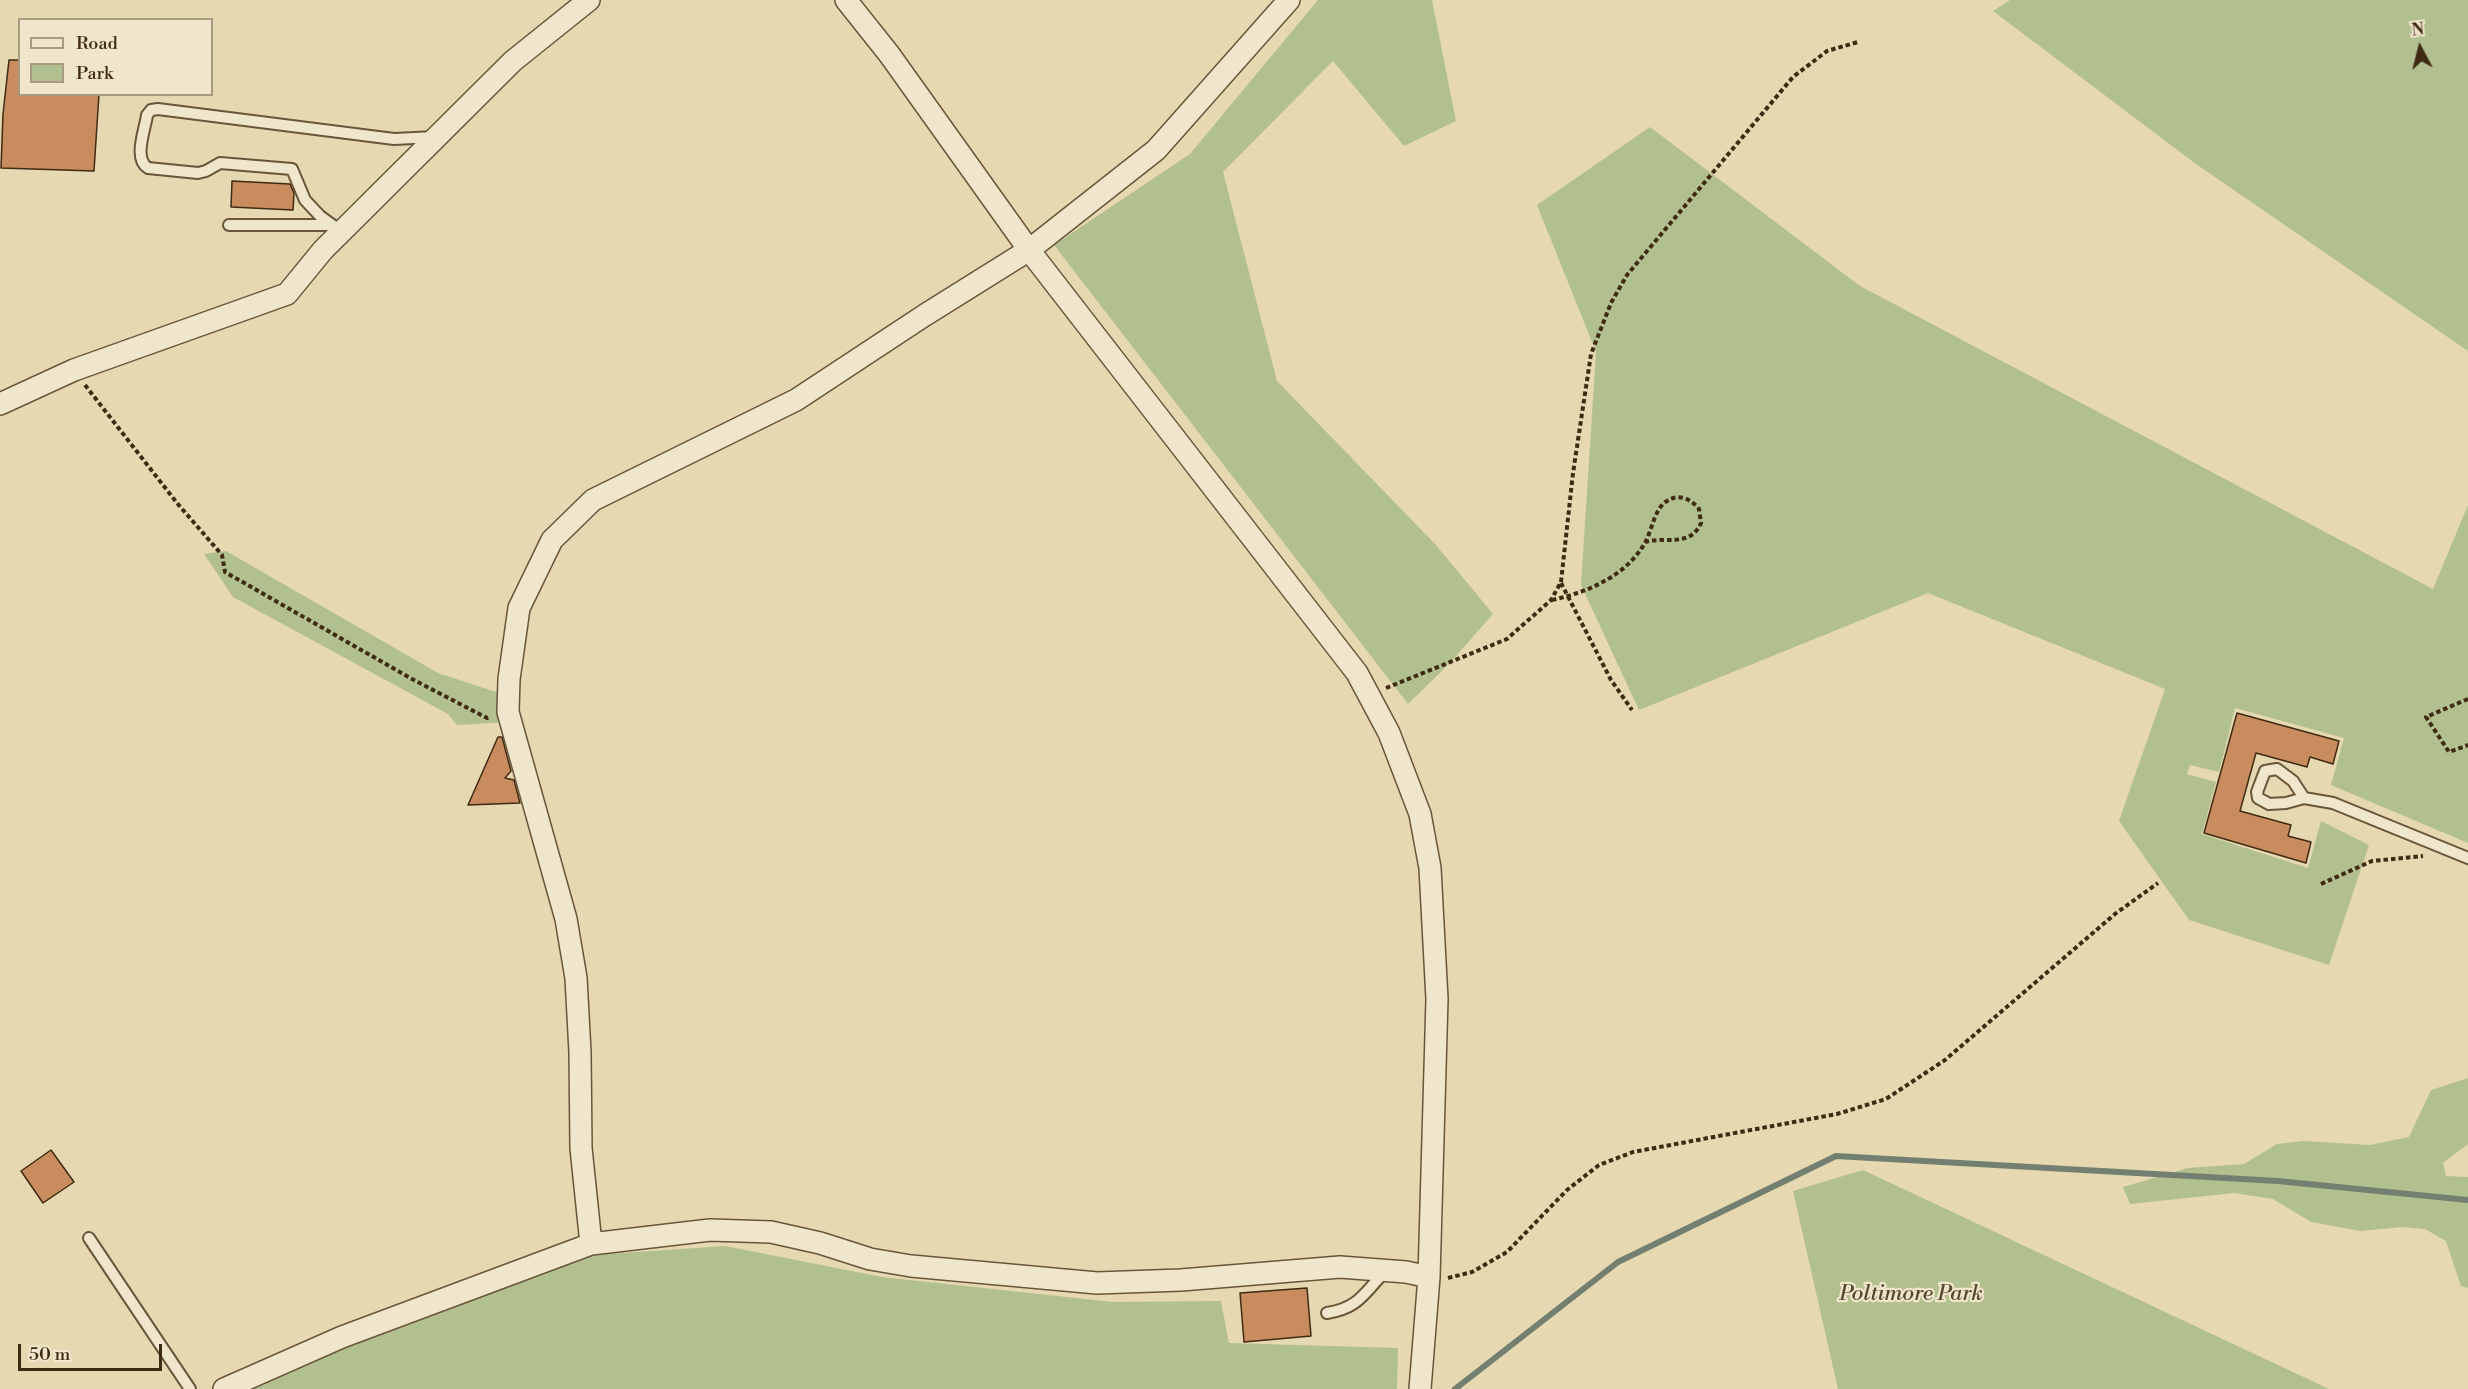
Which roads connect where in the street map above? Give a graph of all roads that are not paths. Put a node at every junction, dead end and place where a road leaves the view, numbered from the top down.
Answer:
1 (589, 0) edge
2 (846, 0) edge
3 (1289, 0) edge
4 (438, 136) junction
5 (229, 225) dead end
6 (337, 228) junction
7 (1029, 250) junction
8 (0, 404) edge
9 (2304, 798) dead end
10 (2468, 858) edge
11 (89, 1238) dead end
12 (591, 1244) junction
13 (1386, 1270) junction
14 (1429, 1277) junction
15 (1327, 1313) dead end
16 (190, 1389) edge
17 (224, 1389) edge
18 (1420, 1389) edge

1 - 4 street
2 - 7 street
3 - 7 street
4 - 6 street
4 - 6 lane
5 - 6 lane
6 - 8 street
7 - 12 street
7 - 14 street
9 - 10 lane
11 - 16 lane
12 - 13 street
12 - 17 street
13 - 14 street
13 - 15 lane
14 - 18 street

